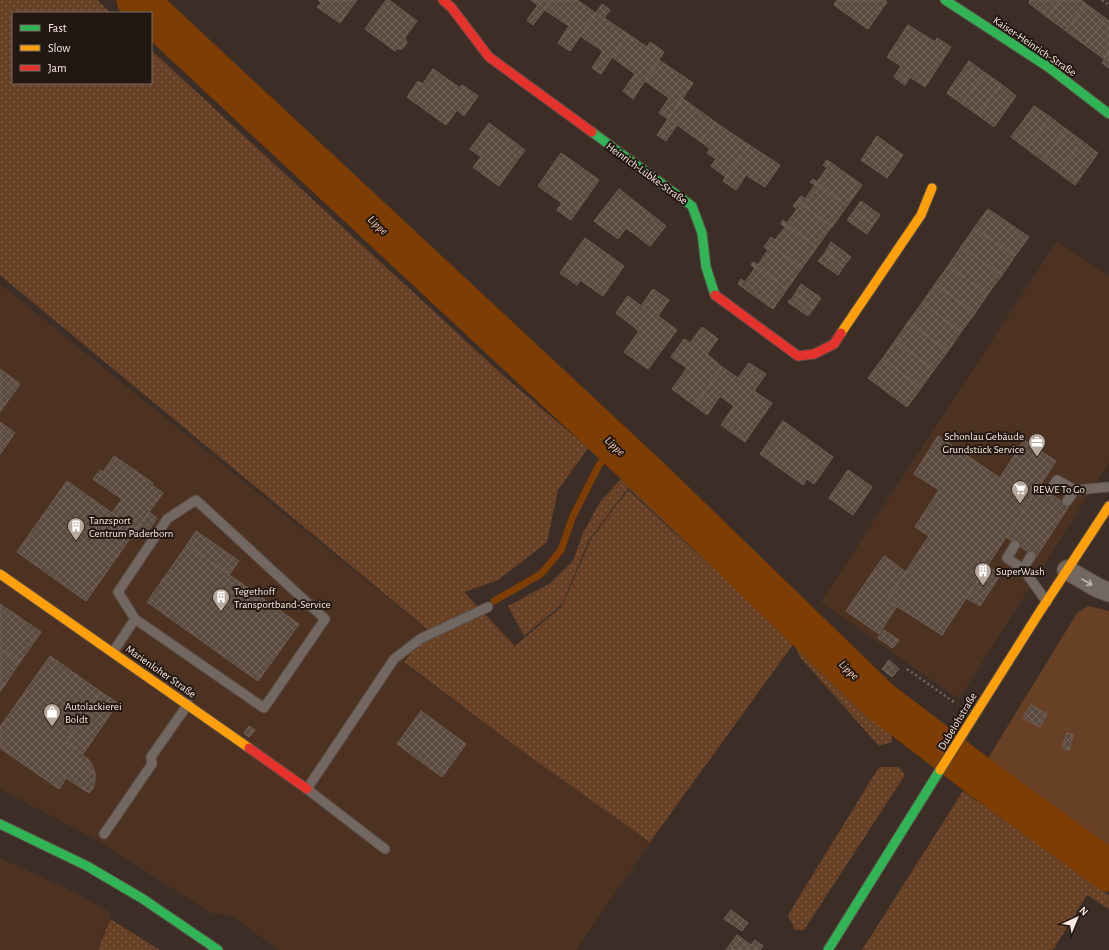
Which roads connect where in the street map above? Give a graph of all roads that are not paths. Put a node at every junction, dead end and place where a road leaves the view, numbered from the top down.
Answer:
1 (945, 0) edge
2 (452, 2) edge
3 (1109, 114) edge
4 (932, 188) dead end
5 (1109, 487) edge
6 (1075, 490) junction
7 (1050, 492) dead end
8 (1067, 501) dead end
9 (1109, 506) edge
10 (1015, 545) dead end
11 (1031, 556) dead end
12 (1023, 569) junction
13 (1067, 570) junction
14 (0, 574) edge
15 (1109, 592) edge
16 (1047, 603) junction
17 (488, 607) dead end
18 (135, 619) junction
19 (114, 652) junction
20 (188, 704) junction
21 (307, 789) junction
22 (0, 824) edge
23 (104, 834) dead end
24 (385, 849) dead end
25 (218, 950) edge
26 (828, 950) edge

1 - 3 street, Kaiser-Heinrich-Straße
2 - 4 street, Heinrich-Lübke-Straße
5 - 6 lane
6 - 7 lane
6 - 8 lane
9 - 13 street, Dubelohstraße
10 - 12 lane
11 - 12 lane
12 - 16 lane
13 -> 15 street
13 - 16 street, Dubelohstraße
14 - 19 street, Marienloher Straße
16 - 26 street, Dubelohstraße
17 - 21 lane
18 - 18 lane
18 - 19 lane
19 - 20 street, Marienloher Straße
20 - 21 street, Marienloher Straße
20 - 23 lane
21 - 24 lane
22 - 25 street

